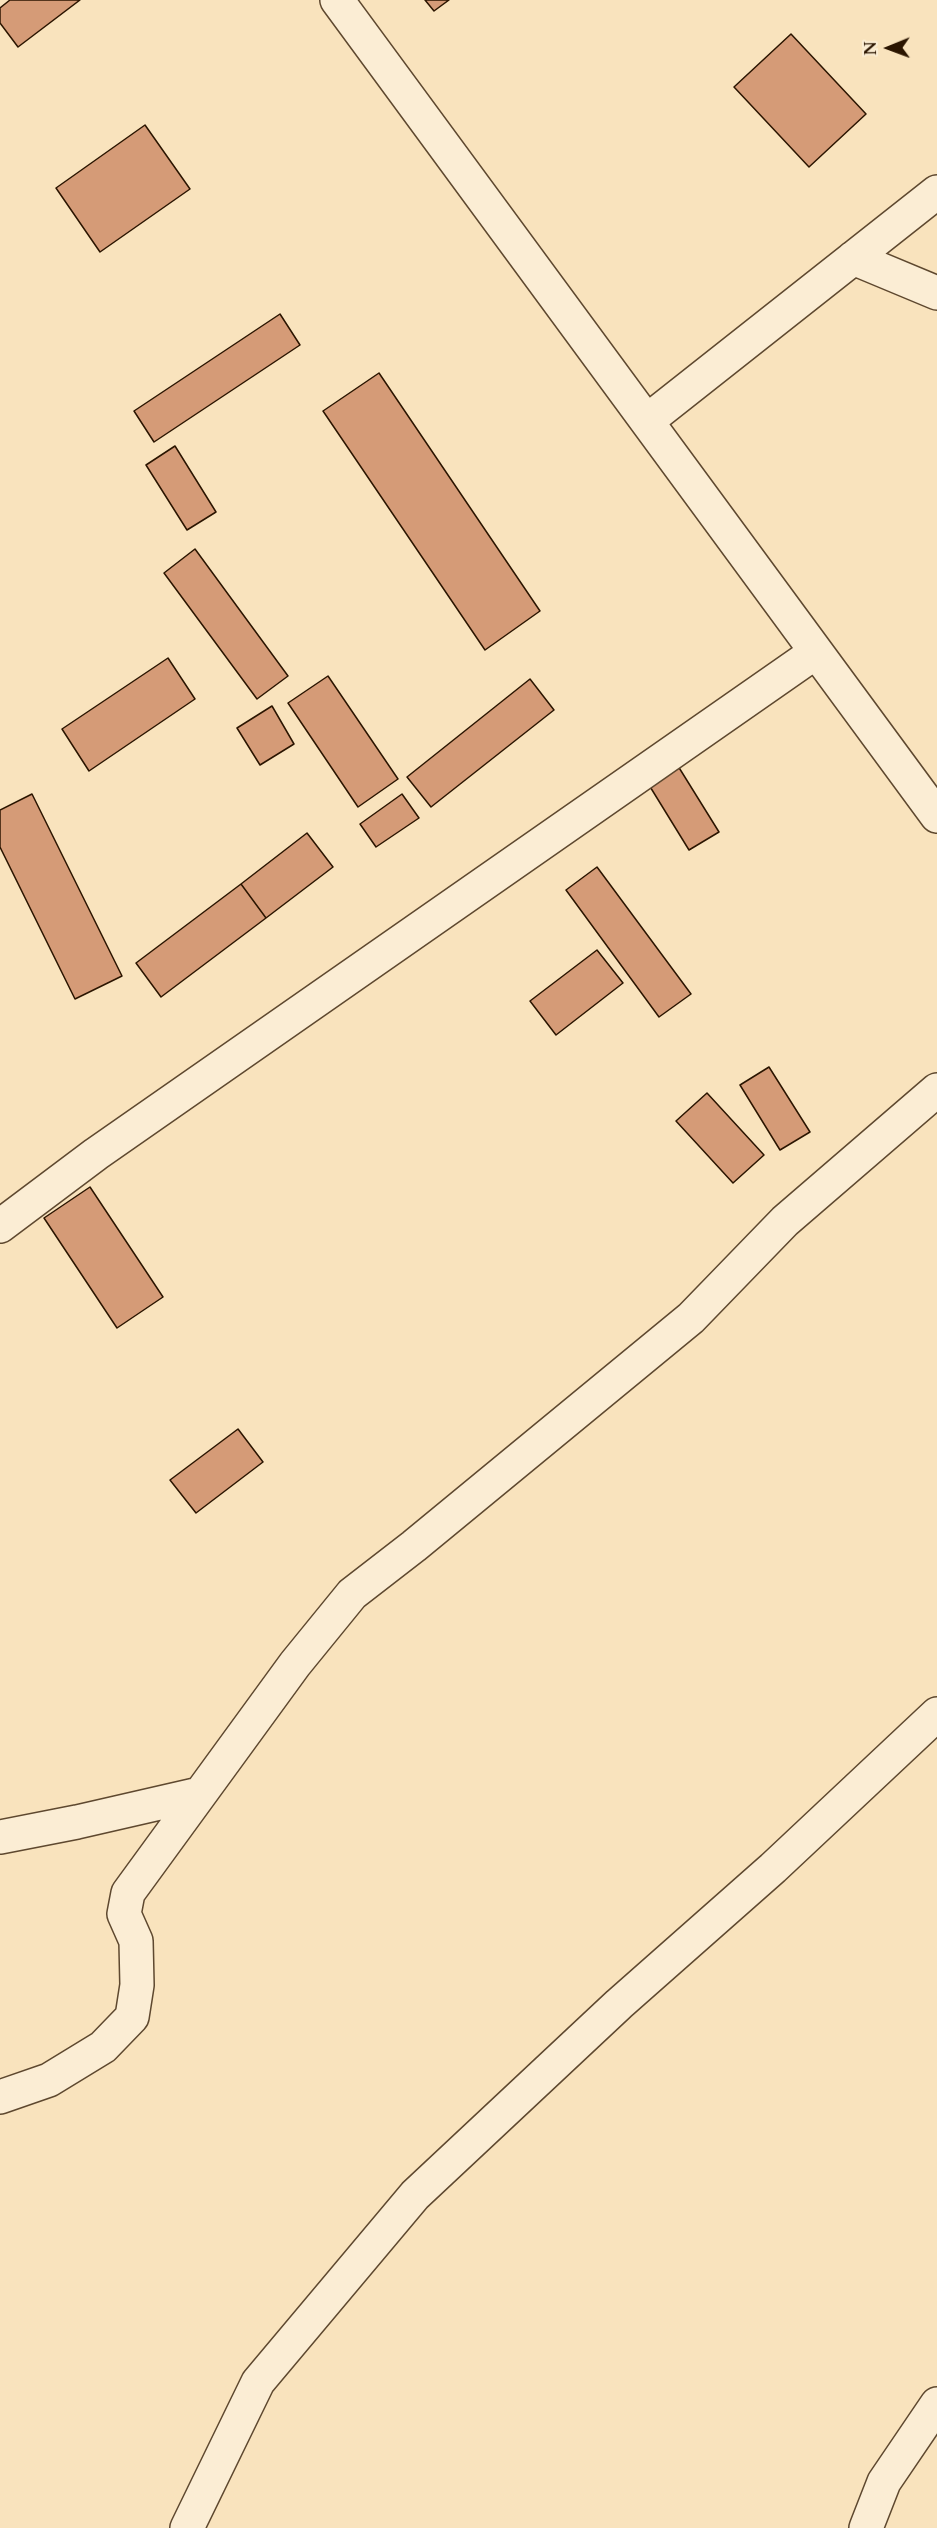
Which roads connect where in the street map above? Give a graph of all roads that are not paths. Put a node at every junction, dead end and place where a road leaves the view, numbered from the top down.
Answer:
1 (337, 0) edge
2 (937, 192) edge
3 (853, 258) junction
4 (937, 292) edge
5 (647, 421) junction
6 (816, 652) junction
7 (937, 816) edge
8 (937, 1090) edge
9 (0, 1226) edge
10 (937, 1714) edge
11 (199, 1794) junction
12 (0, 1836) edge
13 (0, 2097) edge
14 (937, 2404) edge
15 (187, 2528) edge
16 (866, 2528) edge

1 - 5 street
2 - 3 street
3 - 4 street
3 - 5 street
5 - 6 street
6 - 7 street
6 - 9 street
8 - 11 street
10 - 15 street
11 - 12 street
11 - 13 street
14 - 16 street

